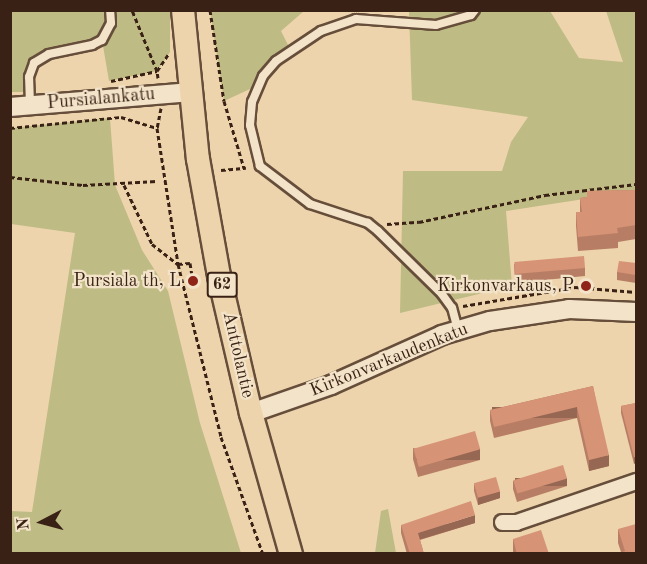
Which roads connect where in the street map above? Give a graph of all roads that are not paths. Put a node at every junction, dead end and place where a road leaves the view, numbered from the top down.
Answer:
1 (110, 10) edge
2 (183, 10) edge
3 (475, 10) edge
4 (191, 92) junction
5 (30, 106) junction
6 (10, 107) edge
7 (636, 312) edge
8 (458, 330) junction
9 (251, 413) junction
10 (636, 481) edge
11 (501, 522) dead end
12 (291, 554) edge

1 - 5 lane
2 - 4 main road, Anttolantie / 62
3 - 8 lane
4 - 5 street, Pursialankatu
4 - 9 main road, Anttolantie / 62
5 - 6 street, Pursialankatu
7 - 8 street, Kirkonvarkaudenkatu
8 - 9 street, Kirkonvarkaudenkatu
9 - 12 main road, Anttolantie / 62
10 - 11 street

